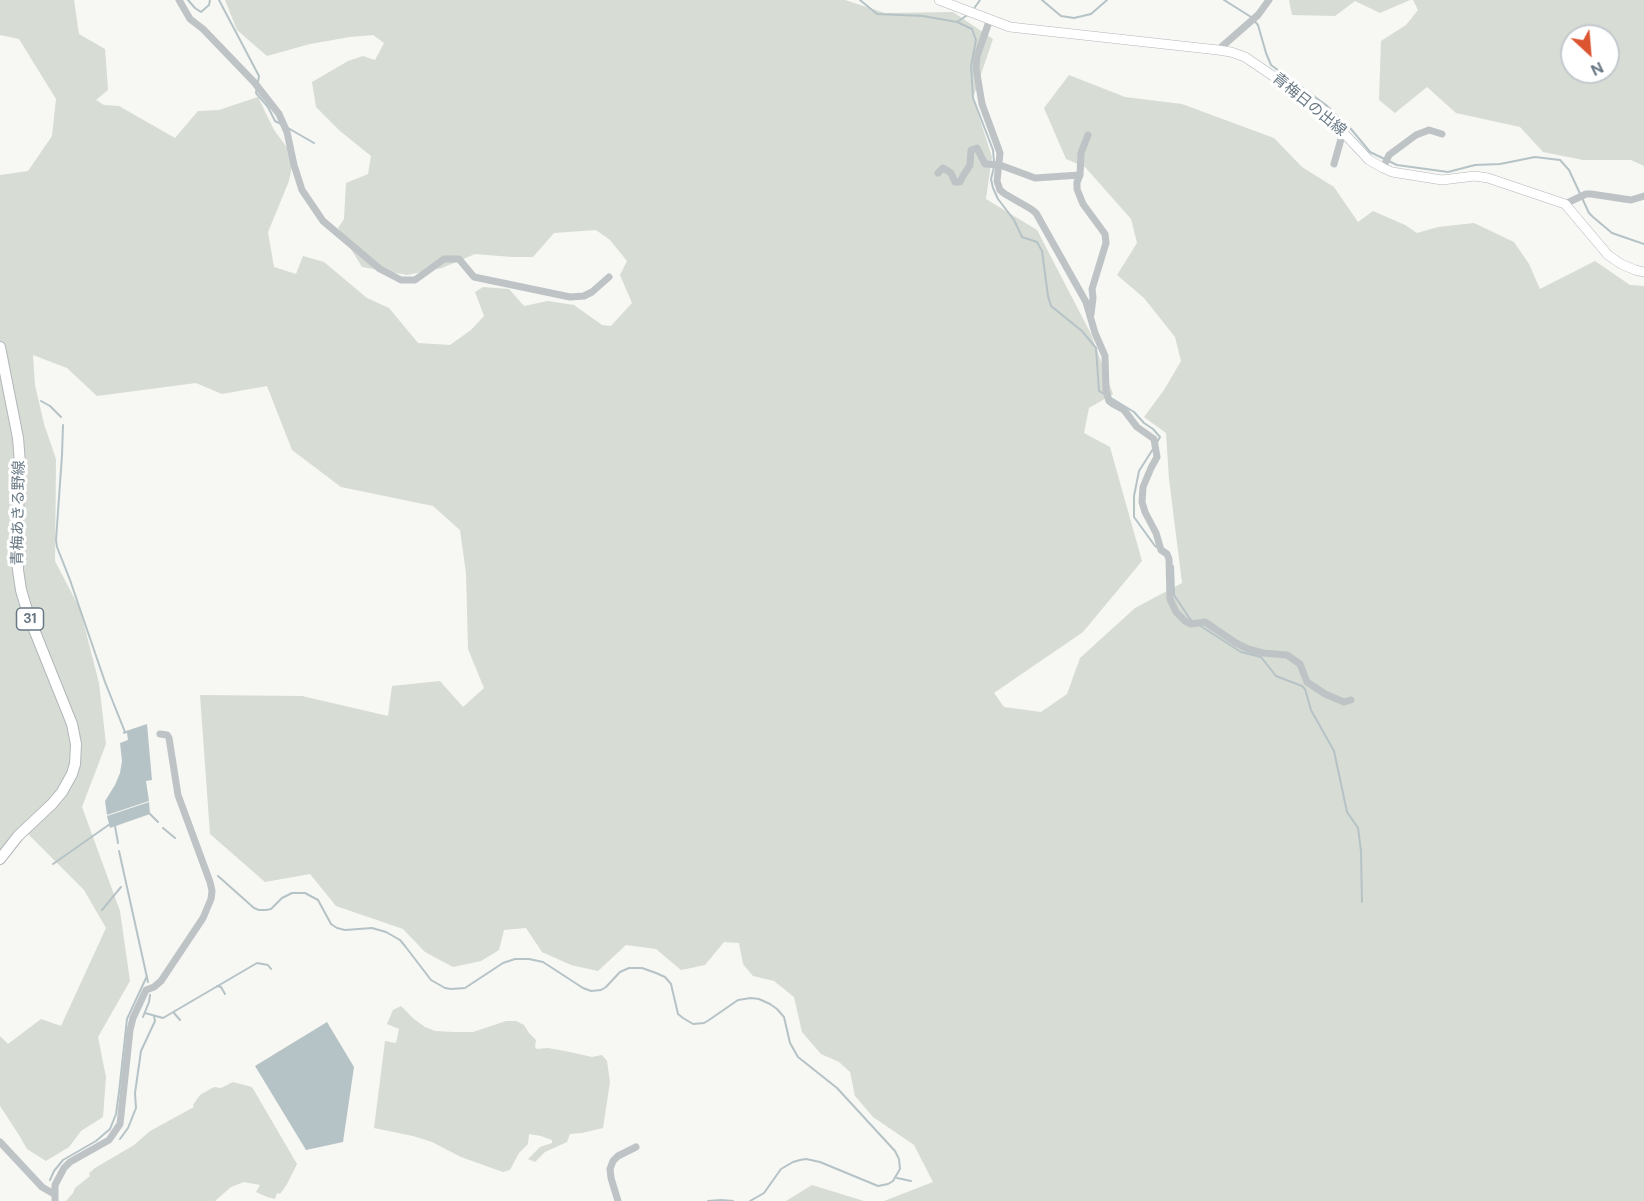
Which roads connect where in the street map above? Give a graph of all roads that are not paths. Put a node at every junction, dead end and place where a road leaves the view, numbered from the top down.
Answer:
1 (179, 0) edge
2 (939, 0) edge
3 (1269, 0) edge
4 (967, 8) edge
5 (990, 19) junction
6 (1218, 50) junction
7 (1343, 132) junction
8 (1442, 134) dead end
9 (1088, 135) dead end
10 (1334, 164) dead end
11 (1000, 165) junction
12 (1384, 166) junction
13 (939, 173) dead end
14 (1080, 175) junction
15 (1644, 196) edge
16 (1565, 204) junction
17 (1644, 272) edge
18 (609, 277) dead end
19 (1090, 316) junction
20 (0, 347) edge
21 (1351, 700) dead end
22 (160, 734) dead end
23 (0, 859) edge
24 (0, 1142) edge
25 (636, 1147) dead end
26 (55, 1197) edge
27 (618, 1201) edge

1 - 18 street
2 - 4 main road, 青梅日の出線
3 - 6 street
4 - 5 main road, 青梅日の出線
5 - 6 main road, 青梅日の出線
5 - 11 street
6 - 7 main road, 青梅日の出線
7 - 10 street
7 - 12 main road, 青梅日の出線
8 - 12 street
9 - 14 street
11 - 13 street
11 - 14 street
11 - 19 street
12 - 16 main road, 青梅日の出線
14 - 19 street
15 - 16 street
16 - 17 main road
19 - 21 street
20 - 23 main road, 青梅あきる野線 / 31
22 - 26 street
24 - 26 street
25 - 27 street

